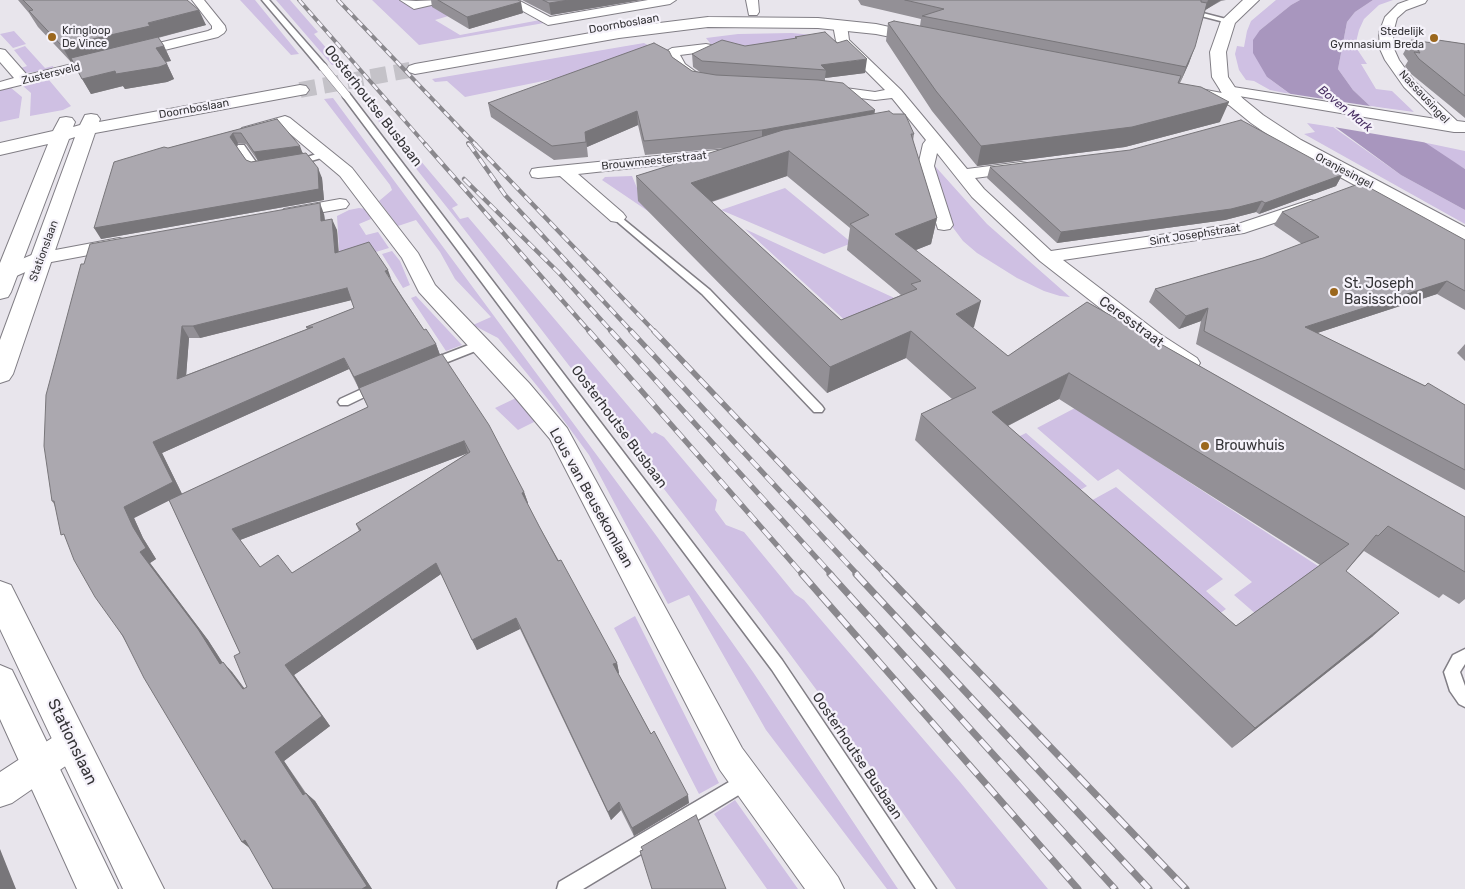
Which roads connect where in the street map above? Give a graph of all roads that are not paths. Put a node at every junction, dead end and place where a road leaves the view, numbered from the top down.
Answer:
1 (198, 0) edge
2 (265, 0) edge
3 (406, 0) edge
4 (436, 0) edge
5 (509, 0) edge
6 (670, 0) edge
7 (1252, 0) edge
8 (1421, 0) edge
9 (629, 3) edge
10 (752, 6) edge
11 (1199, 14) edge
12 (841, 21) junction
13 (1228, 21) junction
14 (941, 38) edge
15 (706, 48) edge
16 (0, 53) edge
17 (23, 80) junction
18 (716, 83) edge
19 (1176, 84) edge
20 (0, 86) edge
21 (298, 86) tunnel mouth
22 (807, 88) edge
23 (896, 93) junction
24 (1231, 95) junction
25 (1257, 119) junction
26 (89, 124) junction
27 (1234, 125) edge
28 (1458, 126) edge
29 (64, 129) junction
30 (0, 134) edge
31 (1465, 134) edge
32 (935, 140) junction
33 (1465, 142) edge
34 (230, 143) joint
35 (0, 149) edge
36 (742, 153) edge
37 (326, 154) junction
38 (1040, 165) edge
39 (564, 170) junction
40 (538, 173) dead end
41 (963, 175) junction
42 (1330, 198) edge
43 (340, 204) dead end
44 (272, 216) edge
45 (617, 217) joint
46 (944, 225) dead end
47 (1465, 236) edge
48 (137, 240) edge
49 (1047, 257) junction
50 (42, 258) junction
51 (2, 280) edge
52 (479, 344) junction
53 (420, 369) edge
54 (1205, 372) edge
55 (0, 374) edge
56 (385, 383) edge
57 (344, 402) dead end
58 (818, 409) dead end
59 (0, 595) edge
60 (1465, 656) edge
61 (0, 681) edge
62 (1465, 699) edge
63 (72, 744) junction
64 (40, 765) junction
65 (746, 781) junction
66 (0, 791) edge
67 (98, 889) edge
68 (144, 889) edge
69 (566, 889) edge
70 (826, 889) edge
71 (928, 889) edge

1 - 17 street, Zustersveld
2 - 71 lane, Oosterhoutse Busbaan, bridge
3 - 4 street
5 - 9 street
6 - 9 street
7 - 13 main road
8 - 28 street, Nassausingel
10 - 12 main road, Doornboslaan
10 - 12 main road, Doornboslaan
11 - 13 lane
12 - 14 main road
12 - 23 street, Ceresstraat
13 - 24 main road
15 - 18 street
16 - 17 street
17 - 20 street, Zustersveld
19 - 24 main road
21 - 26 main road, Doornboslaan
22 - 23 street
23 - 32 street, Ceresstraat
24 - 25 main road, Oranjesingel
24 - 28 street
24 - 33 street
25 - 27 street
25 - 47 main road, Oranjesingel
26 - 29 main road, Doornboslaan
26 - 50 main road, Stationslaan
28 - 31 street
29 - 30 main road, Doornboslaan
29 - 35 main road, Doornboslaan
29 - 51 main road, Stationslaan
32 - 41 street, Ceresstraat
32 - 46 street
34 - 37 lane
34 - 37 street, Lous van Beusekomlaan
36 - 39 street, Brouwmeesterstraat
37 - 52 street, Lous van Beusekomlaan
38 - 41 street
39 - 40 street, Brouwmeesterstraat
39 - 45 street
41 - 49 street, Ceresstraat
42 - 49 street, Sint Josephstraat
43 - 44 street
45 - 58 lane
48 - 50 street
49 - 54 street, Ceresstraat
50 - 51 street
50 - 55 main road, Stationslaan
52 - 53 lane
52 - 65 street, Lous van Beusekomlaan
56 - 57 lane
59 - 63 main road, Stationslaan
60 - 62 lane
61 - 64 main road
63 - 64 street
63 - 68 main road, Stationslaan
64 - 66 street
64 - 67 main road
65 - 69 lane
65 - 70 street, Lous van Beusekomlaan

